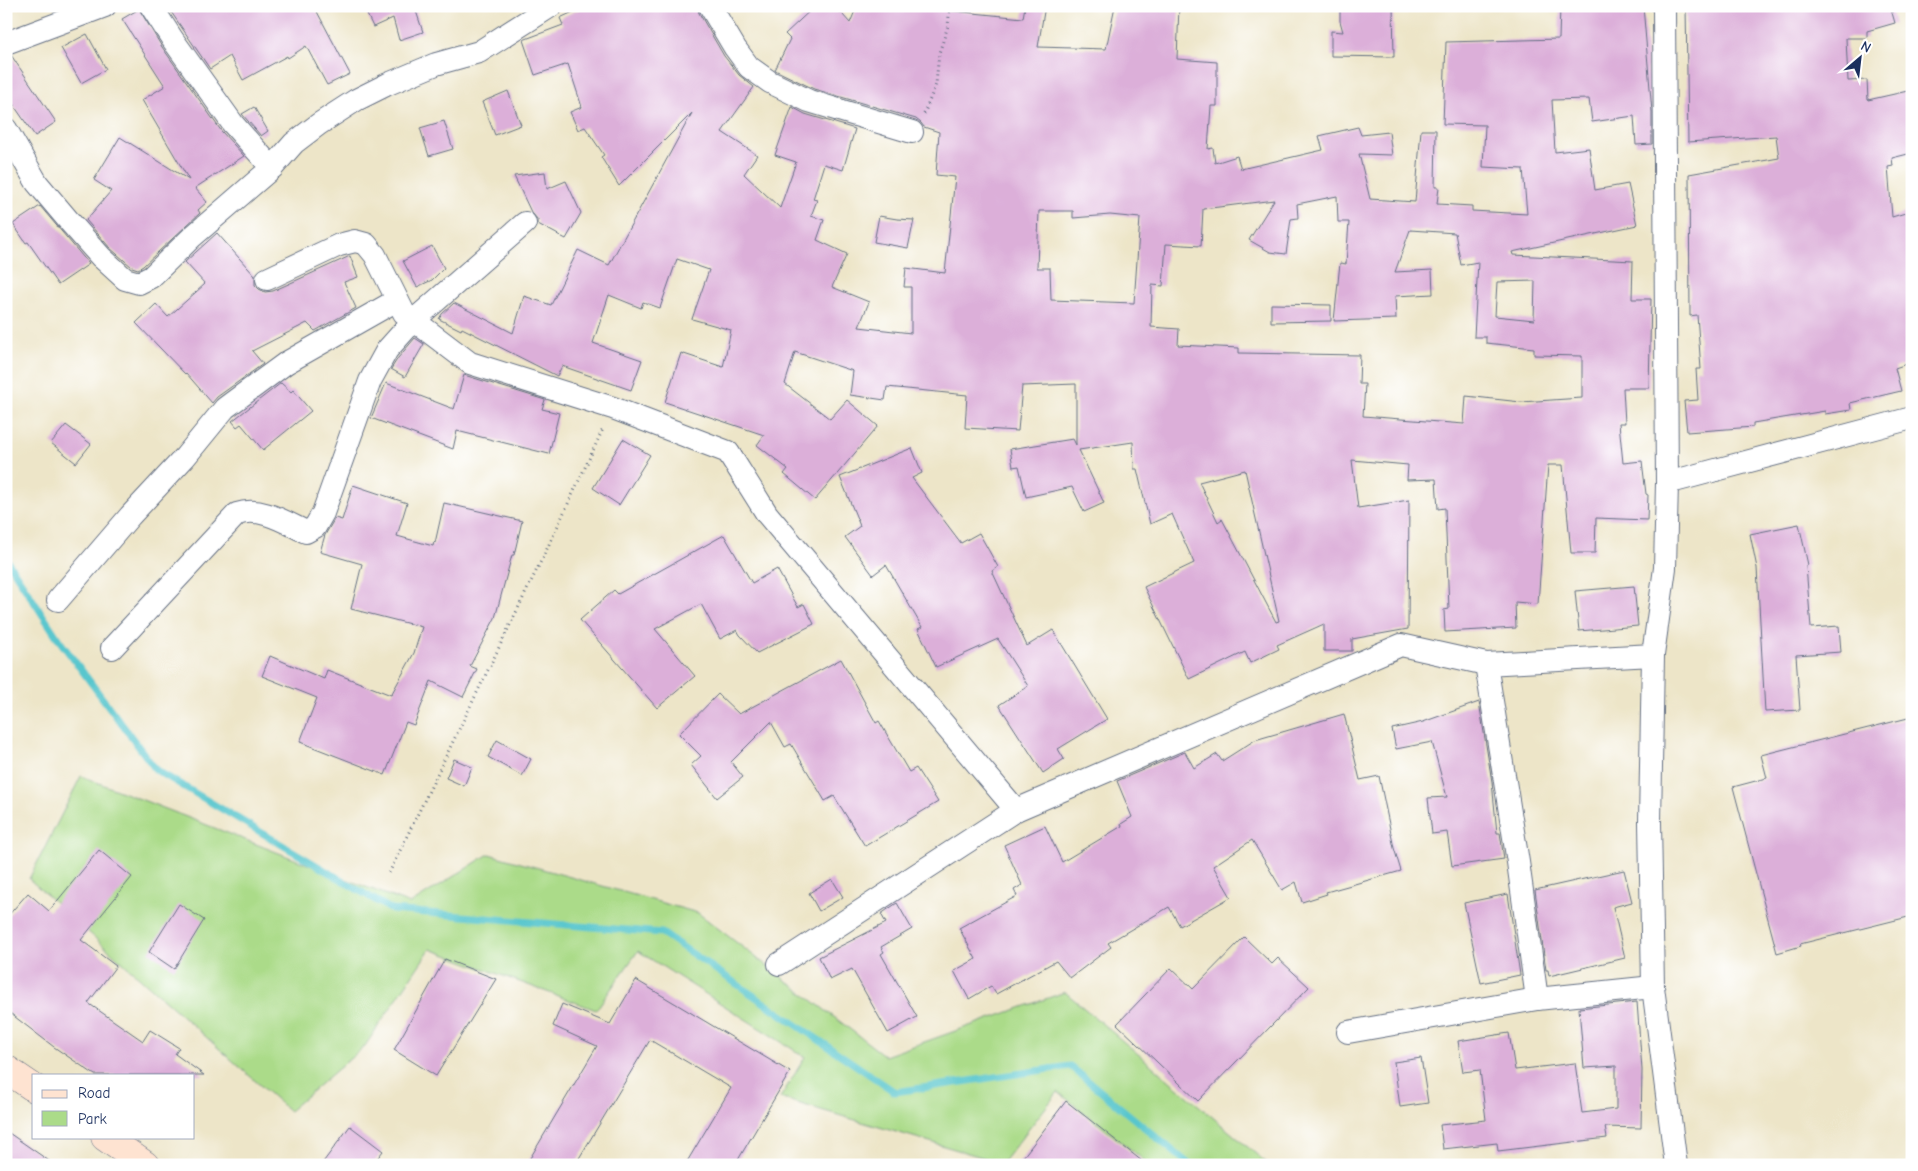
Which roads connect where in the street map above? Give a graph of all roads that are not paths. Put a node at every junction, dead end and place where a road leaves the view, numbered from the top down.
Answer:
1 (105, 6) edge
2 (151, 6) edge
3 (551, 6) edge
4 (710, 6) edge
5 (1664, 6) edge
6 (6, 43) edge
7 (6, 129) edge
8 (912, 132) road end
9 (272, 168) junction
10 (525, 223) dead end
11 (268, 279) dead end
12 (397, 300) junction
13 (413, 321) junction
14 (1912, 418) edge
15 (1667, 483) junction
16 (58, 600) dead end
17 (112, 648) dead end
18 (1652, 656) junction
19 (1486, 664) junction
20 (1016, 810) junction
21 (779, 964) dead end
22 (1653, 987) junction
23 (1537, 998) junction
24 (1348, 1032) dead end
25 (6, 1069) edge
26 (32, 1087) edge
27 (106, 1138) edge
28 (136, 1162) edge
29 (1676, 1165) edge

1 - 6 street
2 - 9 street
3 - 9 street
4 - 8 street
5 - 15 street
7 - 9 street
10 - 13 street
11 - 12 street
12 - 13 street
12 - 16 street
13 - 17 street
13 - 20 street
14 - 15 street
15 - 18 street
18 - 19 street
18 - 22 street
19 - 20 street
19 - 23 street
20 - 21 street
22 - 23 street
22 - 29 street
23 - 24 street
25 - 26 main road
27 - 28 main road

